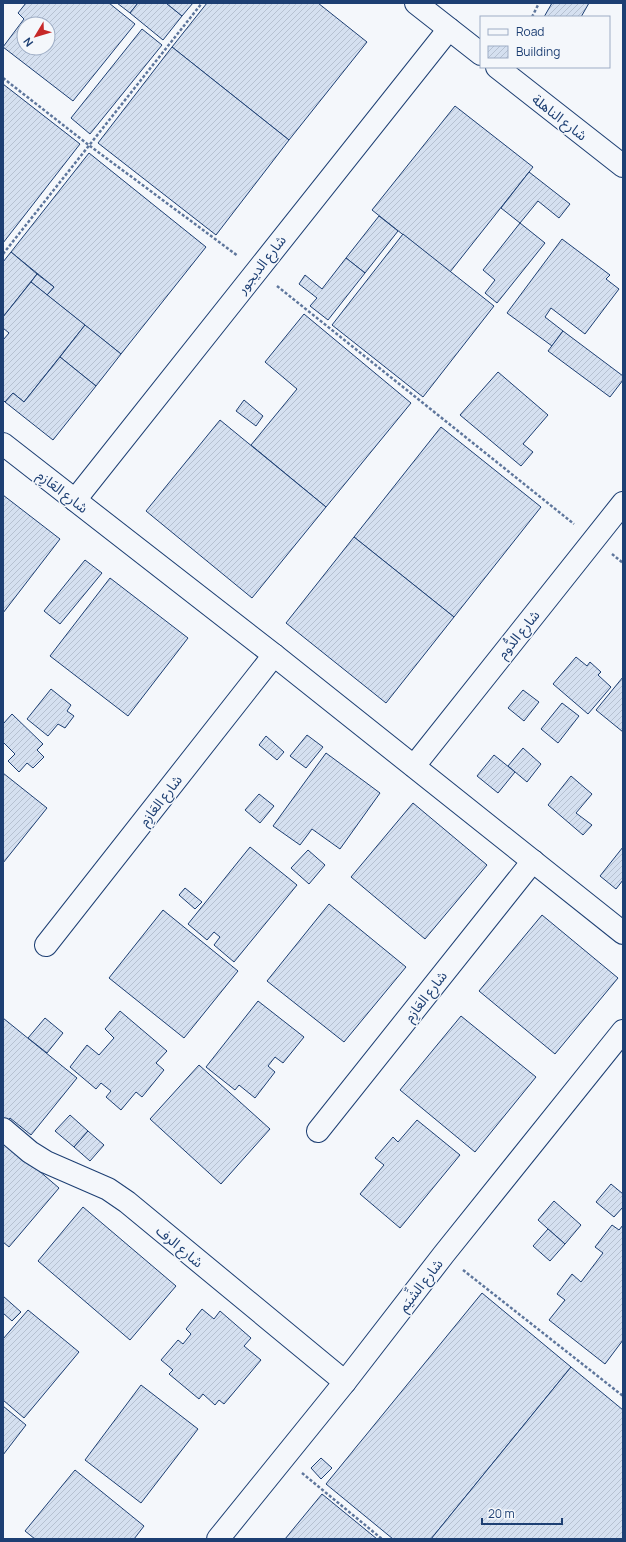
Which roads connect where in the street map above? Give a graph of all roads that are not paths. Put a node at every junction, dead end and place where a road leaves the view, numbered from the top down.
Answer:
1 (416, 3) edge
2 (448, 29) junction
3 (480, 53) edge
4 (498, 68) edge
5 (623, 166) edge
6 (3, 444) edge
7 (75, 500) junction
8 (623, 503) edge
9 (274, 655) junction
10 (414, 766) junction
11 (533, 860) junction
12 (623, 933) edge
13 (46, 945) dead end
14 (623, 1032) edge
15 (3, 1130) edge
16 (318, 1131) dead end
17 (345, 1382) junction
18 (218, 1539) edge

1 - 2 street
2 - 3 street
2 - 7 street, شارع الديجور
4 - 5 street, شارع الناهلة
6 - 7 street, شارع العَازِم
7 - 9 street, شارع العَازِم
8 - 10 street, شارع الدُّوم
9 - 10 street, شارع العَازِم
9 - 13 street, شارع العَازِم
10 - 11 street, شارع العَازِم
11 - 12 street, شارع العَازِم
11 - 16 street, شارع العَازِم
14 - 17 street, شارع الشِّيَم
15 - 17 street, شارع الرف
17 - 18 street, شارع الشِّيَم

